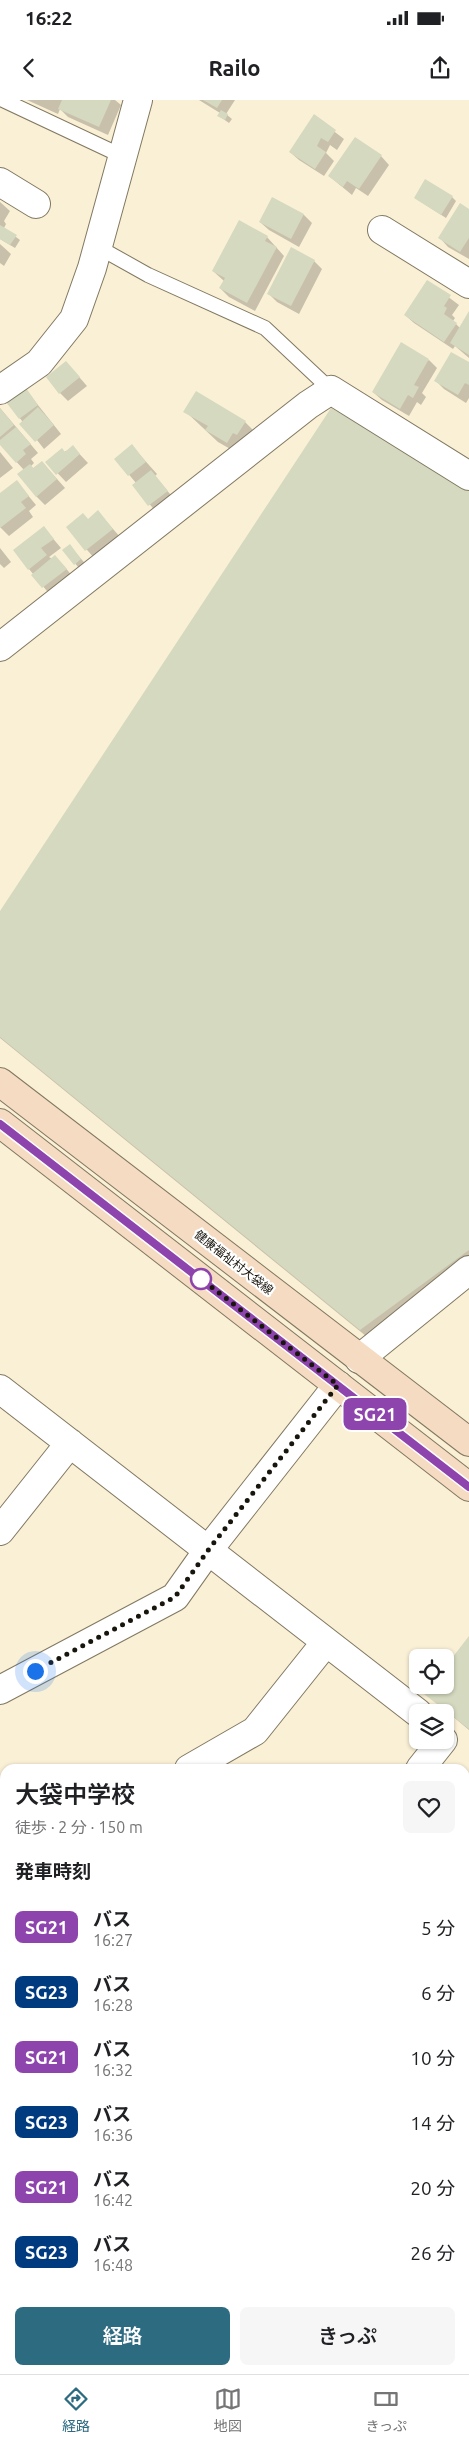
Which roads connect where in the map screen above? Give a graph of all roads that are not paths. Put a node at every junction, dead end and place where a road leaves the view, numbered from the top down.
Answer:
1 (3, 100) edge
2 (138, 100) edge
3 (122, 156) junction
4 (0, 182) edge
5 (36, 204) dead end
6 (382, 230) dead end
7 (98, 247) junction
8 (469, 284) edge
9 (0, 390) edge
10 (332, 390) junction
11 (469, 476) edge
12 (0, 647) edge
13 (0, 1082) edge
14 (0, 1124) edge
15 (469, 1270) edge
16 (359, 1359) junction
17 (338, 1385) junction
18 (0, 1389) edge
19 (469, 1442) edge
20 (70, 1443) junction
21 (469, 1487) edge
22 (0, 1531) edge
23 (209, 1549) junction
24 (326, 1642) junction
25 (0, 1690) edge
26 (409, 1706) edge
27 (436, 1749) edge
28 (198, 1764) edge
29 (424, 1764) edge

1 - 3 lane
2 - 3 street
3 - 7 street
4 - 5 street
6 - 8 street
7 - 9 street
7 - 10 lane
10 - 11 street
10 - 12 street
13 - 16 street, 健康福祉村大袋線
14 - 17 street
15 - 16 street
16 - 19 street, 健康福祉村大袋線
17 - 21 street
17 - 23 street
18 - 20 street
20 - 22 street
20 - 23 street
23 - 24 street
23 - 25 street
24 - 26 street
24 - 28 street
27 - 29 street

